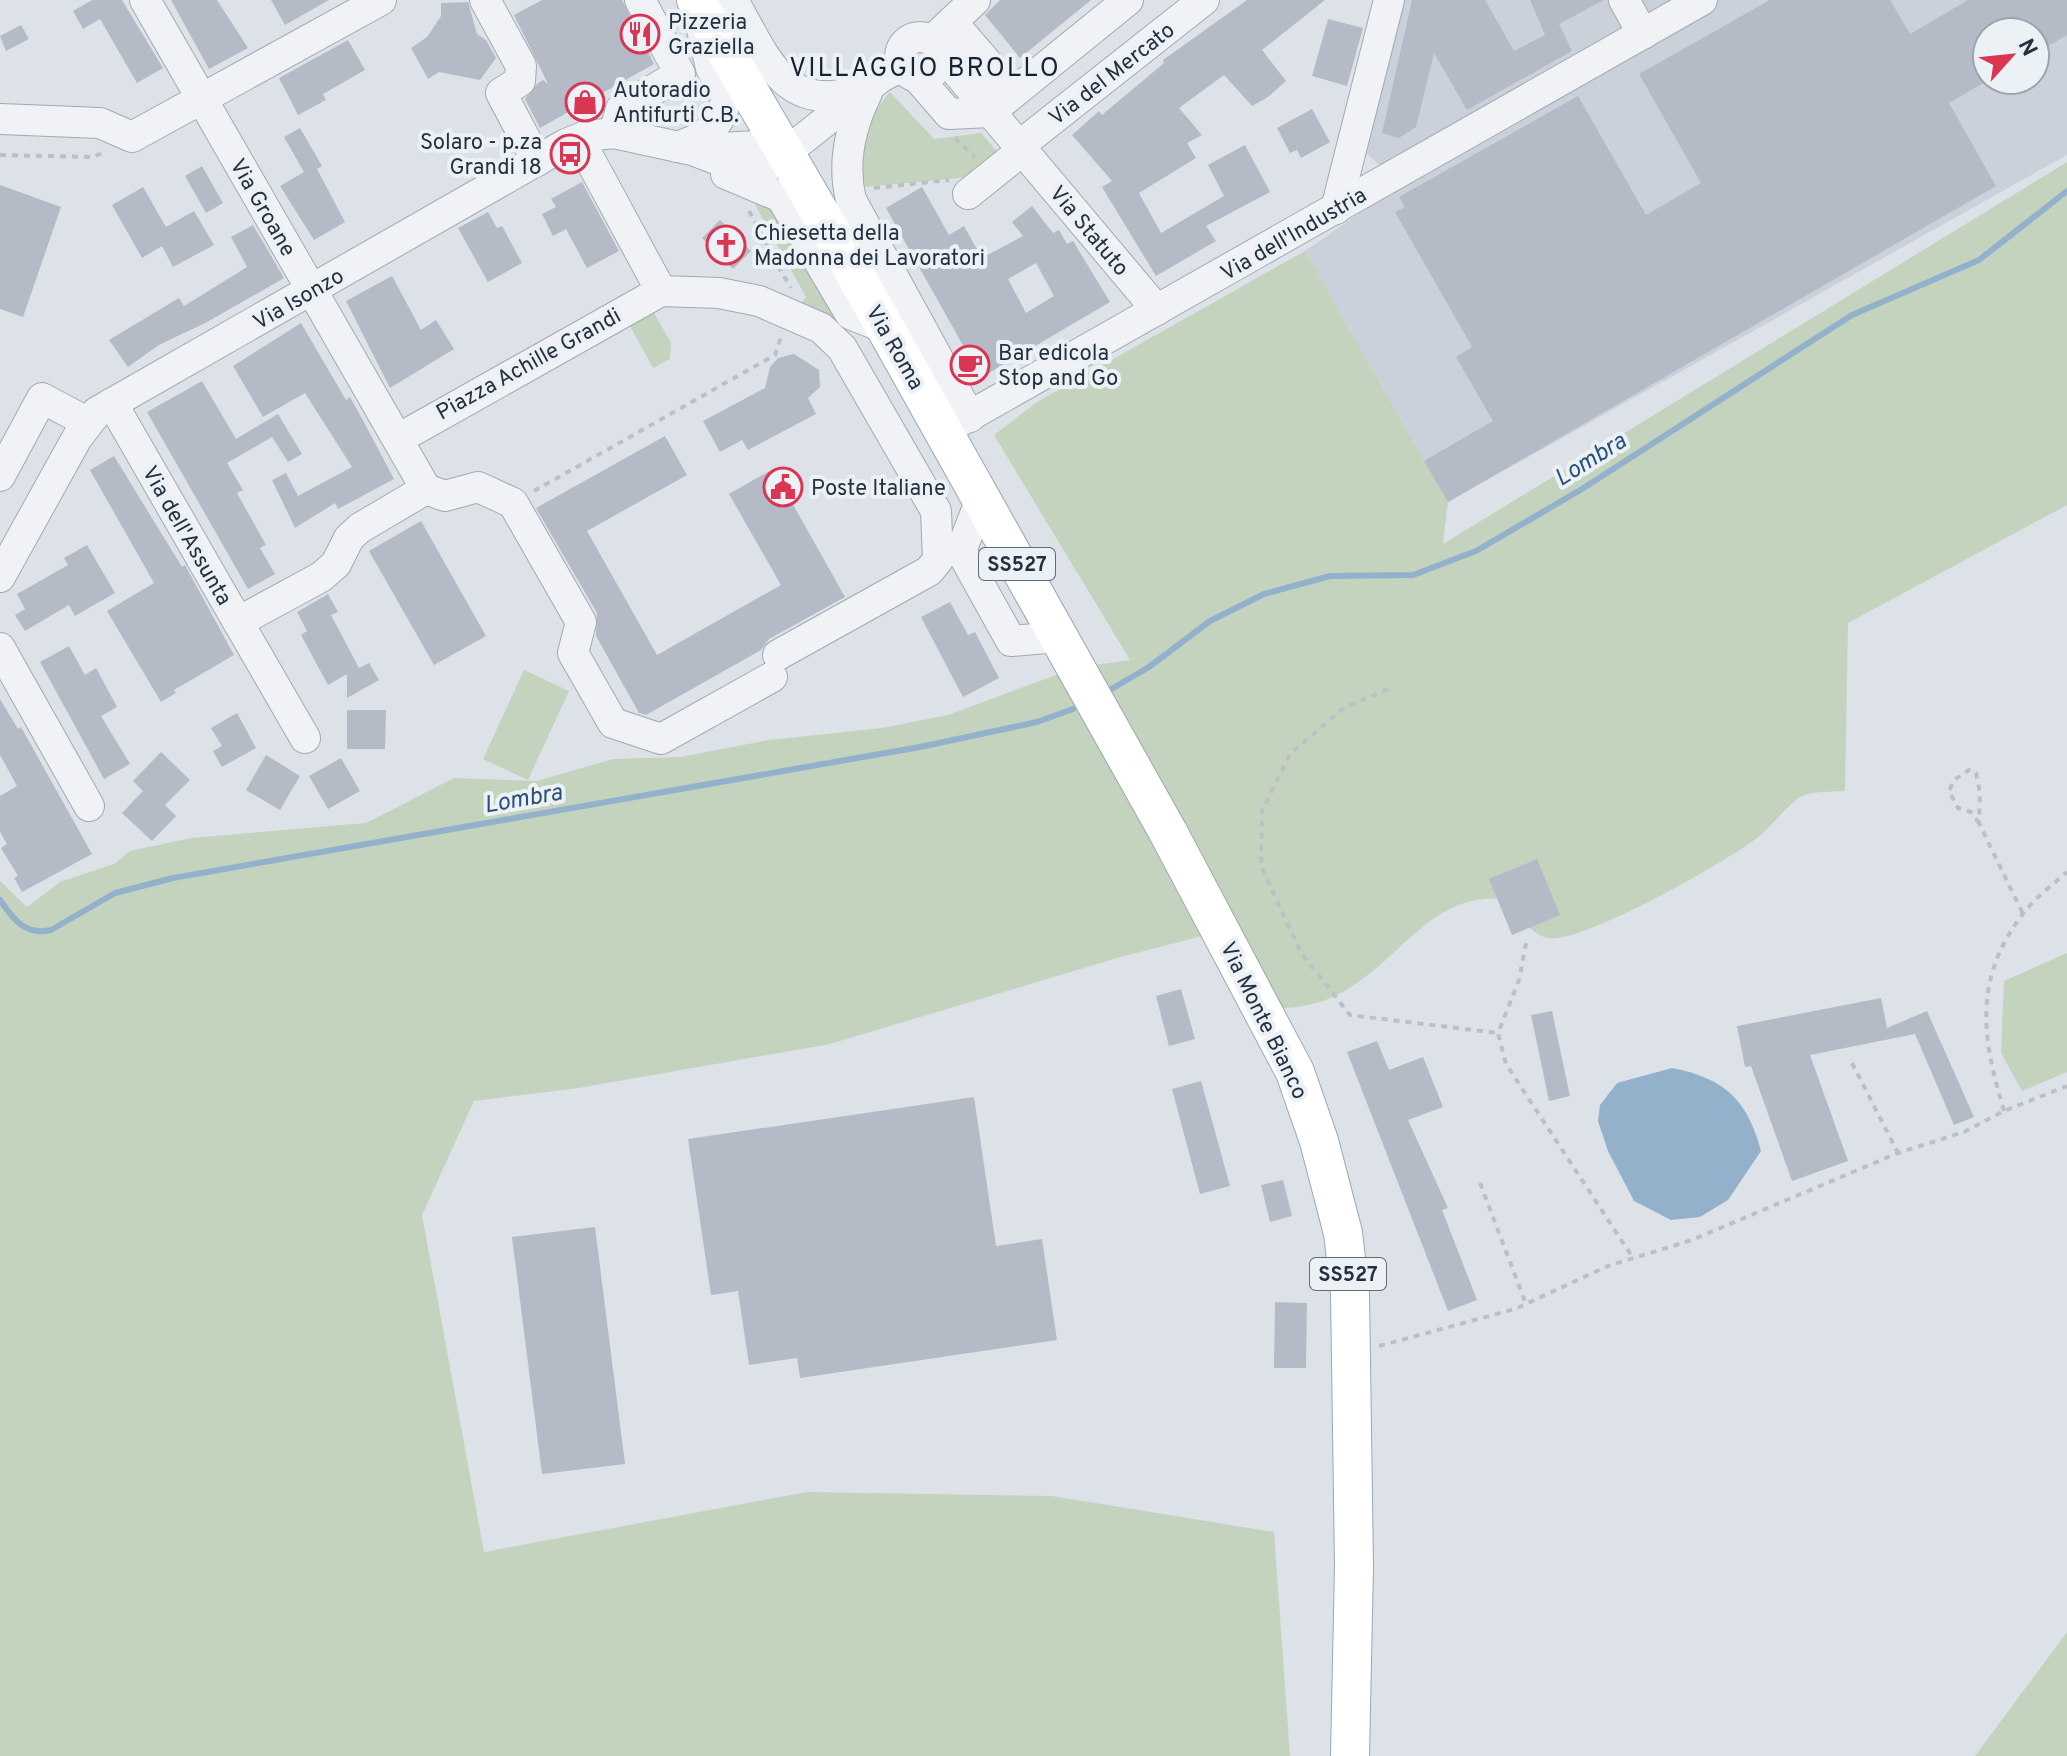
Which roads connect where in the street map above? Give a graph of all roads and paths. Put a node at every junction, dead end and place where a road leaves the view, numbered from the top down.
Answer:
1 (145, 0) edge
2 (381, 0) edge
3 (485, 0) edge
4 (640, 0) edge
5 (695, 0) edge
6 (733, 0) edge
7 (975, 0) edge
8 (1128, 0) edge
9 (1204, 0) edge
10 (1389, 0) edge
11 (1624, 0) edge
12 (1702, 0) edge
13 (1643, 34) junction
14 (941, 38) junction
15 (910, 71) junction
16 (872, 84) junction
17 (203, 101) junction
18 (1002, 102) junction
19 (0, 119) edge
20 (966, 132) dead end
21 (600, 135) junction
22 (132, 137) junction
23 (1021, 148) junction
24 (691, 151) junction
25 (785, 151) junction
26 (0, 155) edge
27 (537, 161) junction
28 (981, 164) dead end
29 (962, 187) joint
30 (858, 202) junction
31 (1336, 209) junction
32 (778, 266) dead end
33 (312, 290) junction
34 (661, 291) junction
35 (1157, 310) junction
36 (789, 313) junction
37 (885, 328) junction
38 (112, 403) junction
39 (87, 422) junction
40 (956, 424) junction
41 (398, 439) junction
42 (0, 476) edge
43 (0, 484) edge
44 (426, 489) junction
45 (513, 503) junction
46 (41, 505) junction
47 (0, 577) edge
48 (238, 622) junction
49 (0, 648) edge
50 (1388, 689) dead end
51 (1092, 695) joint
52 (305, 738) dead end
53 (89, 806) dead end
54 (1979, 823) junction
55 (2067, 872) edge
56 (2023, 914) junction
57 (1526, 943) dead end
58 (1498, 1033) junction
59 (1852, 1063) dead end
60 (2067, 1086) edge
61 (2004, 1111) junction
62 (1898, 1153) junction
63 (1480, 1183) dead end
64 (1633, 1258) junction
65 (1526, 1304) junction
66 (1354, 1352) junction
67 (1350, 1756) edge

1 - 17 street, Via Groane
2 - 17 street
3 - 27 street
4 - 21 street
5 - 24 street
5 - 25 main road, Via Roma / SS527
6 - 16 street
7 - 14 street
8 - 18 street, Via del Mercato
9 - 23 street, Via del Mercato
10 - 31 street
11 - 13 street
12 - 13 street, Via dell'Industria
13 - 31 street, Via dell'Industria
14 - 15 street
14 - 18 street, Via Statuto
15 - 16 street
15 - 18 street
16 - 25 street
16 - 30 street, Via Roma
17 - 22 street
17 - 33 street, Via Groane
18 - 23 street, Via Statuto
19 - 22 street
20 - 28 path
21 - 24 street
21 - 27 street, Via Isonzo
21 - 34 street
22 - 26 path
23 - 29 street
23 - 35 street, Via Statuto
24 - 25 street
24 - 37 street
25 - 37 main road, Via Roma / SS527
27 - 33 street, Via Isonzo
29 - 30 path
30 - 40 street, Via Roma
31 - 35 street, Via dell'Industria
32 - 36 path
33 - 38 street, Via Isonzo
33 - 41 street, Via Groane
34 - 36 street
34 - 41 street, Piazza Achille Grandi
35 - 40 street, Via dell'Industria
36 - 45 path
36 - 45 street
37 - 40 main road, Via Roma / SS527
38 - 39 street, Via Isonzo
38 - 48 street, Via dell'Assunta
39 - 42 street
39 - 46 street, Via Isonzo
40 - 51 main road, Via Roma / SS527
41 - 44 street
43 - 46 street
44 - 45 street
44 - 48 street, Via dell'Assunta
46 - 47 street, Via Isonzo
48 - 52 street
49 - 53 street
50 - 58 path
51 - 66 main road, Via Monte Bianco / SS527
54 - 54 path
54 - 56 path
55 - 56 path
56 - 61 path
57 - 58 path
58 - 64 path
59 - 62 path
60 - 61 path
61 - 62 path
62 - 64 path
63 - 65 path
64 - 65 path
65 - 66 path
66 - 67 main road, Via Monte Bianco / SS527

